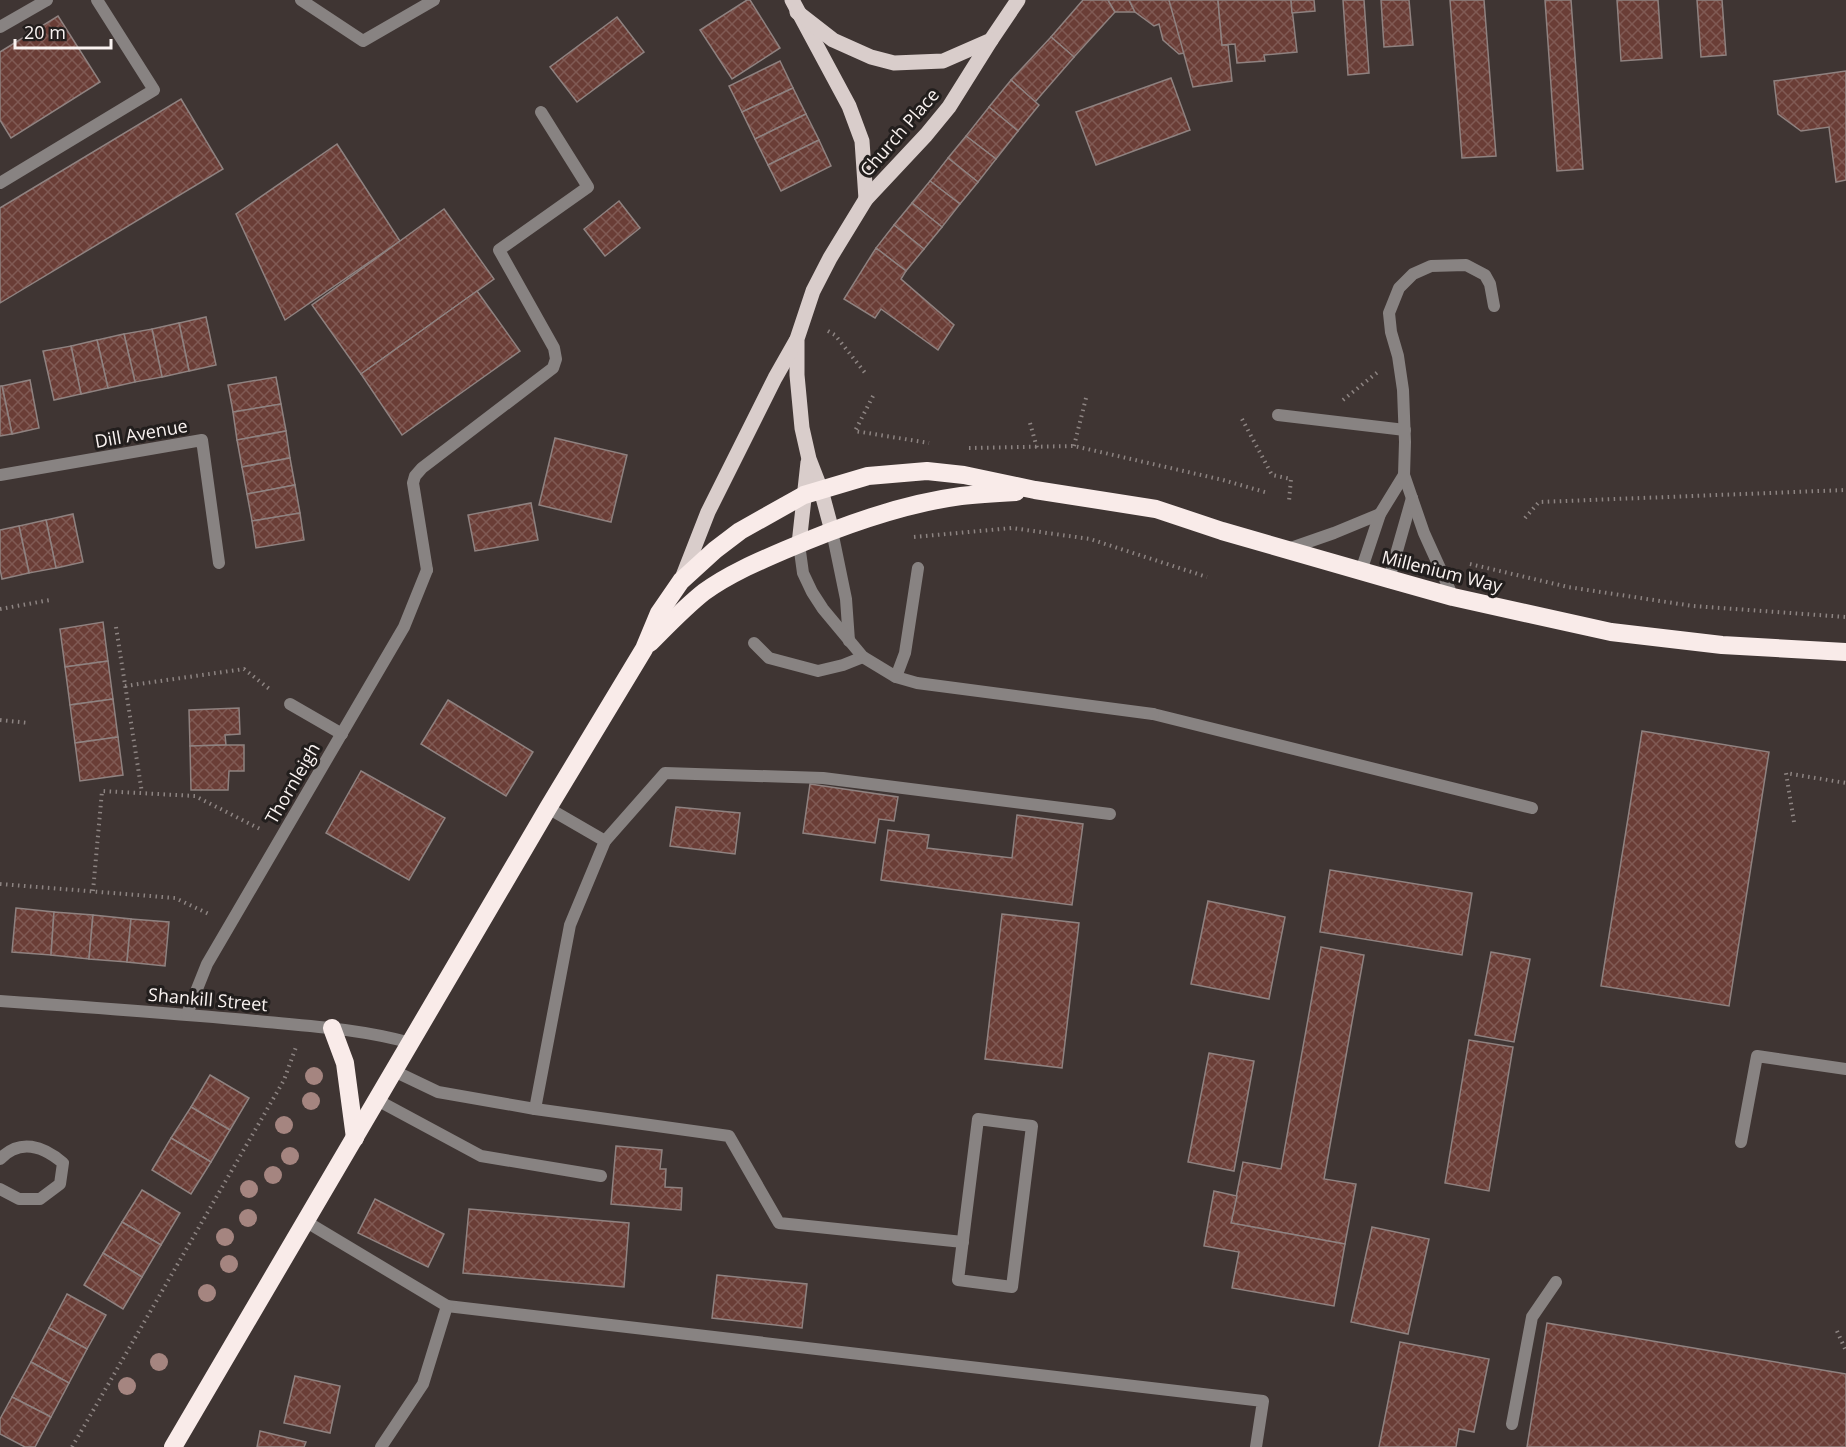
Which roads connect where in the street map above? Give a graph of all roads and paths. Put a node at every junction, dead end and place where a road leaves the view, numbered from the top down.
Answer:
1 (47, 0) edge
2 (97, 0) edge
3 (301, 0) edge
4 (434, 0) edge
5 (1018, 0) edge
6 (795, 6) edge
7 (0, 27) edge
8 (991, 40) junction
9 (541, 112) dead end
10 (0, 183) edge
11 (866, 199) junction
12 (1494, 306) dead end
13 (828, 331) dead end
14 (798, 339) junction
15 (1398, 356) junction
16 (866, 374) dead end
17 (873, 396) dead end
18 (1086, 398) dead end
19 (1278, 415) dead end
20 (1242, 419) dead end
21 (1326, 422) junction
22 (1030, 423) dead end
23 (1405, 430) junction
24 (936, 445) dead end
25 (1074, 446) junction
26 (959, 448) dead end
27 (1036, 448) junction
28 (1404, 474) junction
29 (0, 476) edge
30 (1035, 490) junction
31 (1846, 490) edge
32 (812, 492) junction
33 (1268, 493) dead end
34 (1412, 498) junction
35 (1288, 501) dead end
36 (899, 510) junction
37 (1380, 514) junction
38 (1525, 518) dead end
39 (832, 531) junction
40 (914, 537) junction
41 (799, 544) junction
42 (1288, 549) junction
43 (219, 563) dead end
44 (1470, 564) dead end
45 (918, 568) joint
46 (1361, 571) junction
47 (1207, 577) dead end
48 (1389, 579) junction
49 (681, 580) junction
50 (1453, 597) junction
51 (50, 600) dead end
52 (0, 609) edge
53 (1846, 617) edge
54 (116, 627) dead end
55 (849, 641) junction
56 (754, 643) dead end
57 (644, 649) junction
58 (1846, 652) edge
59 (863, 657) junction
60 (896, 677) junction
61 (125, 686) junction
62 (290, 704) joint
63 (0, 720) edge
64 (29, 723) dead end
65 (342, 734) junction
66 (1846, 783) edge
67 (142, 793) junction
68 (548, 808) junction
69 (1532, 808) dead end
70 (1110, 814) dead end
71 (1794, 822) dead end
72 (280, 839) junction
73 (605, 841) junction
74 (0, 884) edge
75 (93, 891) junction
76 (231, 923) junction
77 (0, 1001) edge
78 (187, 1014) junction
79 (304, 1025) junction
80 (332, 1028) junction
81 (411, 1043) junction
82 (1846, 1069) edge
83 (394, 1071) junction
84 (377, 1100) junction
85 (535, 1109) junction
86 (355, 1138) junction
87 (1741, 1142) dead end
88 (0, 1159) edge
89 (601, 1176) dead end
90 (0, 1189) edge
91 (305, 1221) junction
92 (963, 1242) junction
93 (1556, 1282) dead end
94 (447, 1306) junction
95 (1837, 1331) dead end
96 (1846, 1351) edge
97 (1512, 1424) dead end
98 (72, 1447) edge
99 (173, 1447) edge
100 (381, 1447) edge
101 (1256, 1447) edge

1 - 7 street
2 - 10 street
3 - 4 street
5 - 8 main road, Church Place
6 - 8 main road, Church Place
6 - 11 main road, Church Place
8 - 11 main road, Church Place
9 - 65 street, Thornleigh
11 - 14 main road
12 - 15 street
13 - 16 path
14 - 32 main road
14 - 49 main road
15 - 21 path
15 - 23 street
17 - 24 path
18 - 25 path
19 - 21 street
20 - 35 path
21 - 23 street
22 - 27 path
23 - 28 street
25 - 27 path
25 - 33 path
26 - 27 path
28 - 34 street
28 - 37 street
29 - 43 street, Dill Avenue
30 - 32 highway, Millenium Way
30 - 36 highway, Millenium Way
30 - 42 highway, Millenium Way
31 - 38 path
32 - 39 main road
32 - 41 main road
32 - 49 highway, Millenium Way
34 - 48 street
34 - 50 street
36 - 39 highway, Millenium Way
36 - 40 path
37 - 42 street
37 - 46 street
39 - 41 highway, Millenium Way
39 - 55 street
40 - 45 path
40 - 47 path
41 - 55 street
41 - 57 highway, Millenium Way
42 - 46 highway, Millenium Way
44 - 53 path
45 - 60 street
46 - 48 highway, Millenium Way
48 - 50 highway, Millenium Way
49 - 57 highway, Millenium Way
50 - 58 highway, Millenium Way
51 - 52 path
54 - 61 path
55 - 59 street
56 - 59 street
57 - 68 highway
59 - 60 street
60 - 69 street
61 - 62 path
61 - 67 path
62 - 65 street
63 - 64 path
65 - 72 street, Thornleigh
66 - 71 path
67 - 72 path
67 - 75 path
68 - 73 street
68 - 81 highway
70 - 73 street
72 - 76 street, Thornleigh
73 - 85 street
74 - 75 path
75 - 76 path
76 - 78 street, Thornleigh
77 - 78 street, Shankill Street
78 - 79 street, Shankill Street
79 - 80 street, Shankill Street
79 - 98 path
80 - 81 street, Shankill Street
80 - 86 highway
81 - 83 highway
82 - 87 street
83 - 84 highway
83 - 85 street
84 - 86 highway
84 - 89 street
85 - 92 street
86 - 91 highway
88 - 90 street
91 - 94 street
91 - 99 highway
92 - 92 street
93 - 97 street
94 - 100 street
94 - 101 street
95 - 96 path

